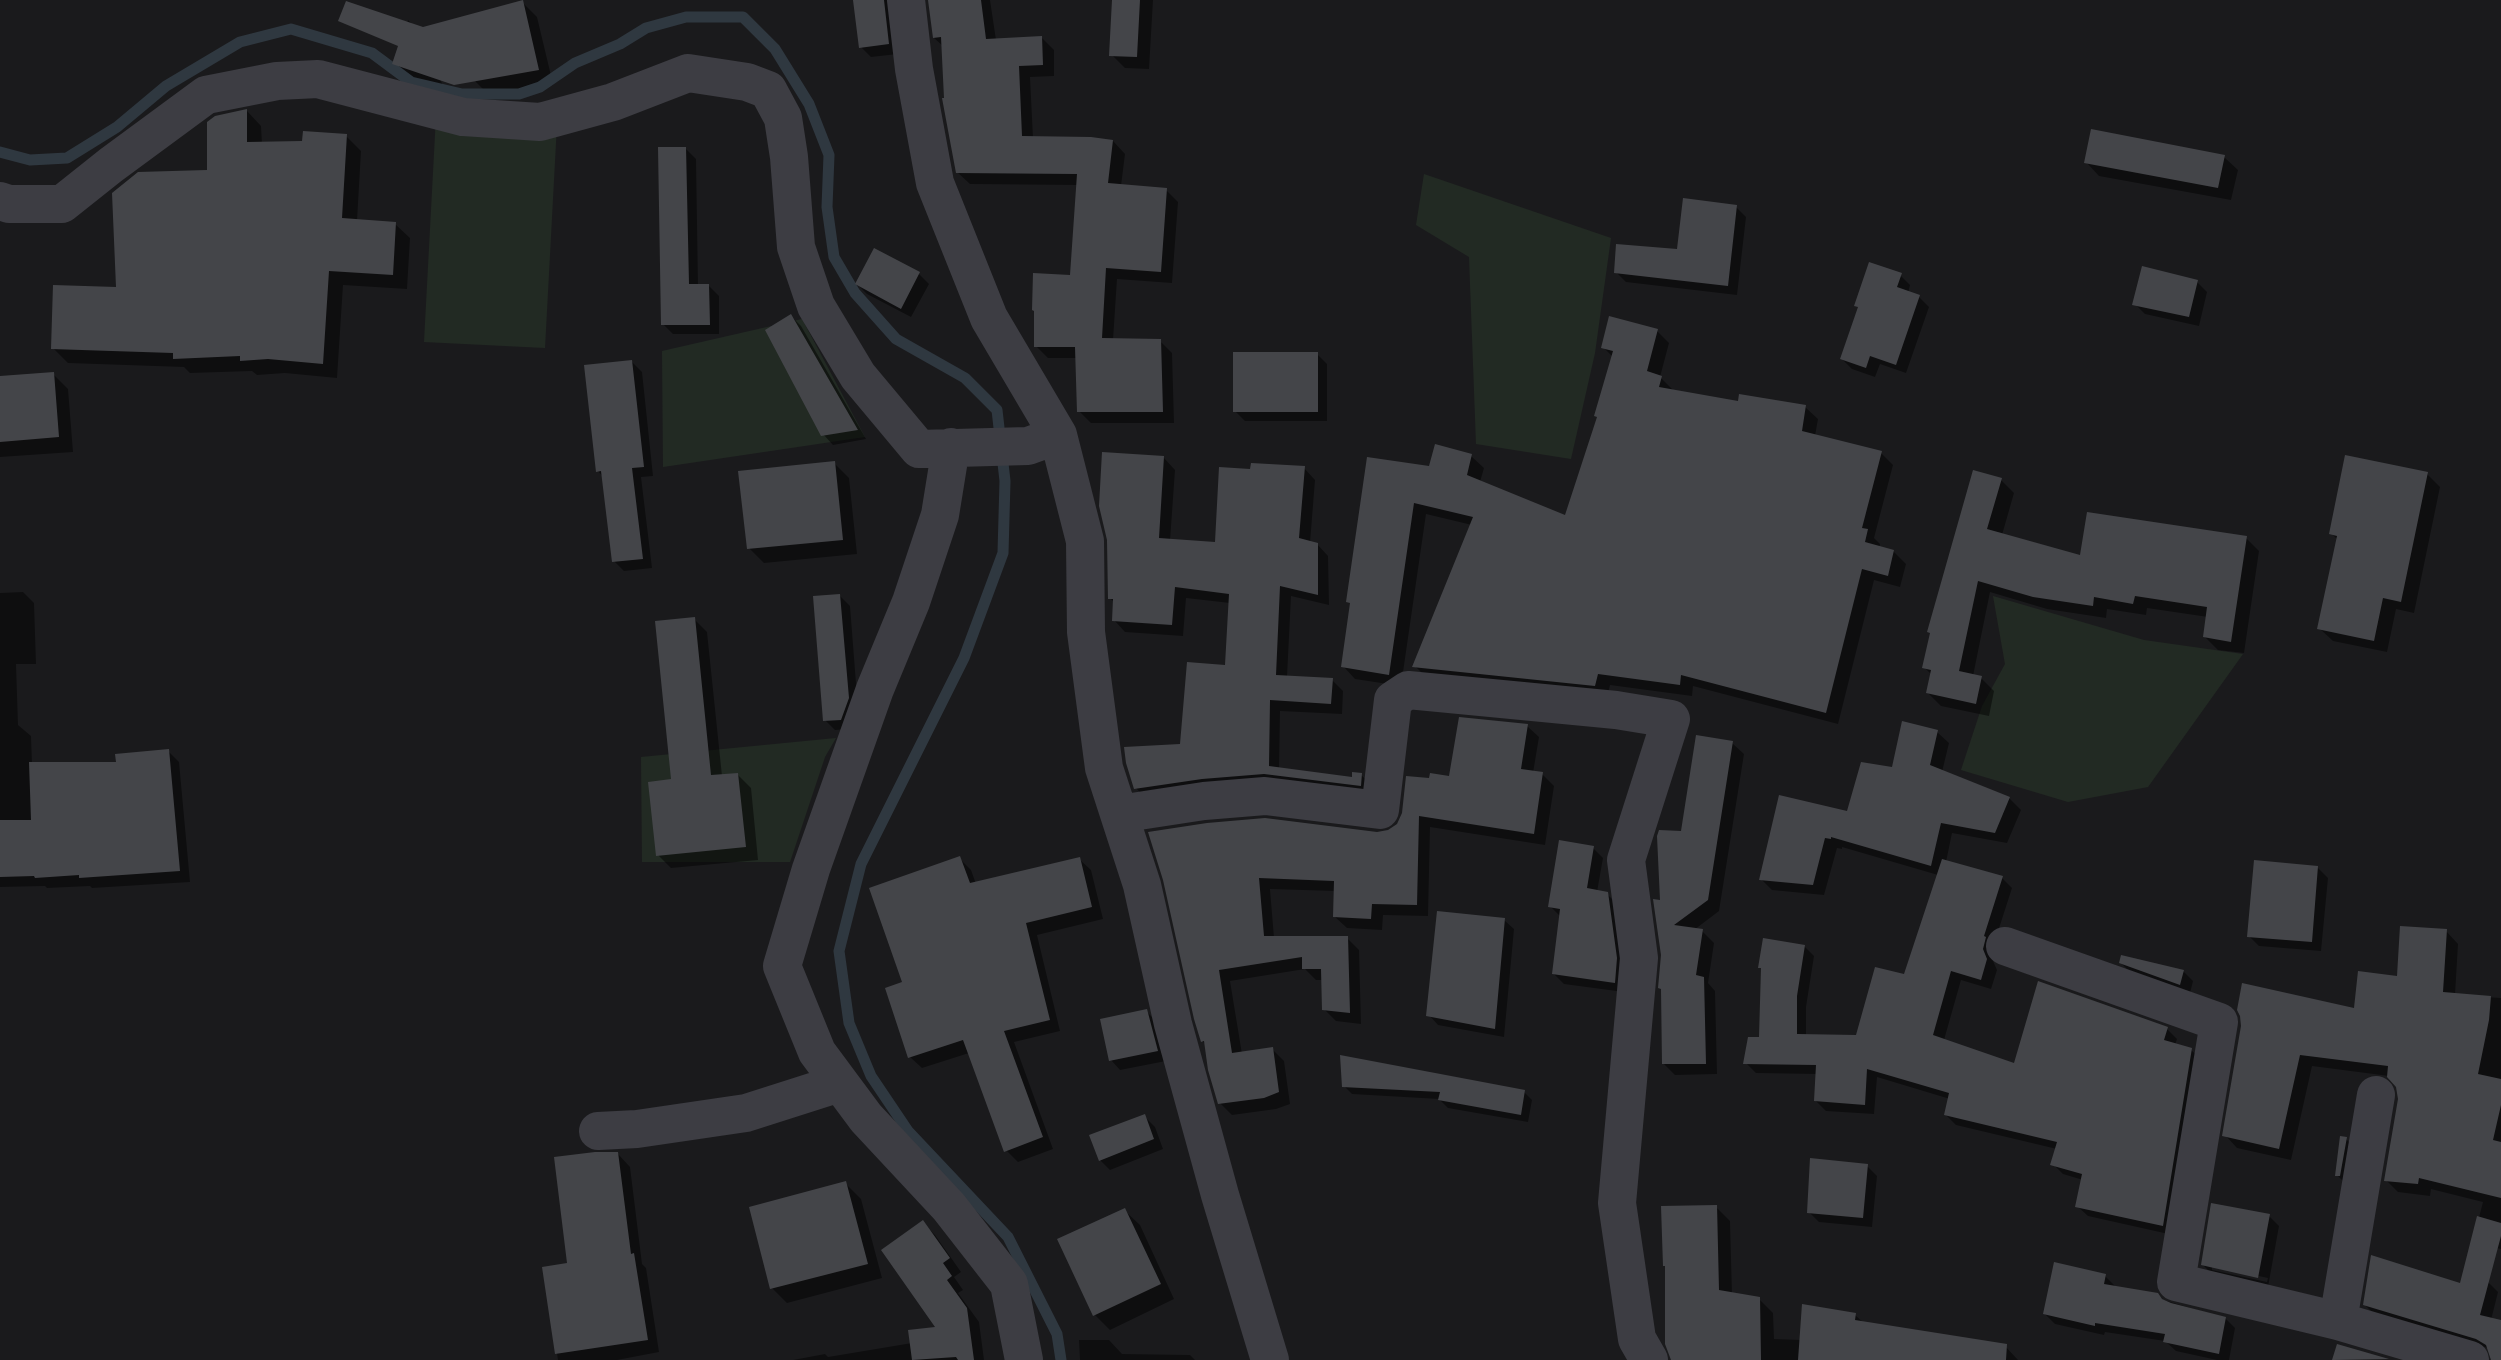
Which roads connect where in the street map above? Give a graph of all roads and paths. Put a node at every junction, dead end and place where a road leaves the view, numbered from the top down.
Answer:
1 (906, 0) edge
2 (0, 201) edge
3 (1043, 441) junction
4 (951, 447) junction
5 (1119, 814) junction
6 (2005, 946) dead end
7 (840, 1083) junction
8 (2376, 1095) dead end
9 (598, 1131) dead end
10 (2338, 1321) junction
11 (1024, 1360) edge
12 (1270, 1360) edge
13 (1649, 1360) edge
14 (2470, 1360) edge

1 - 3 street
2 - 4 street
3 - 4 street
3 - 5 street
4 - 7 street
5 - 12 street
5 - 13 street
6 - 10 street
7 - 9 street
7 - 11 street
8 - 10 street
10 - 14 street

